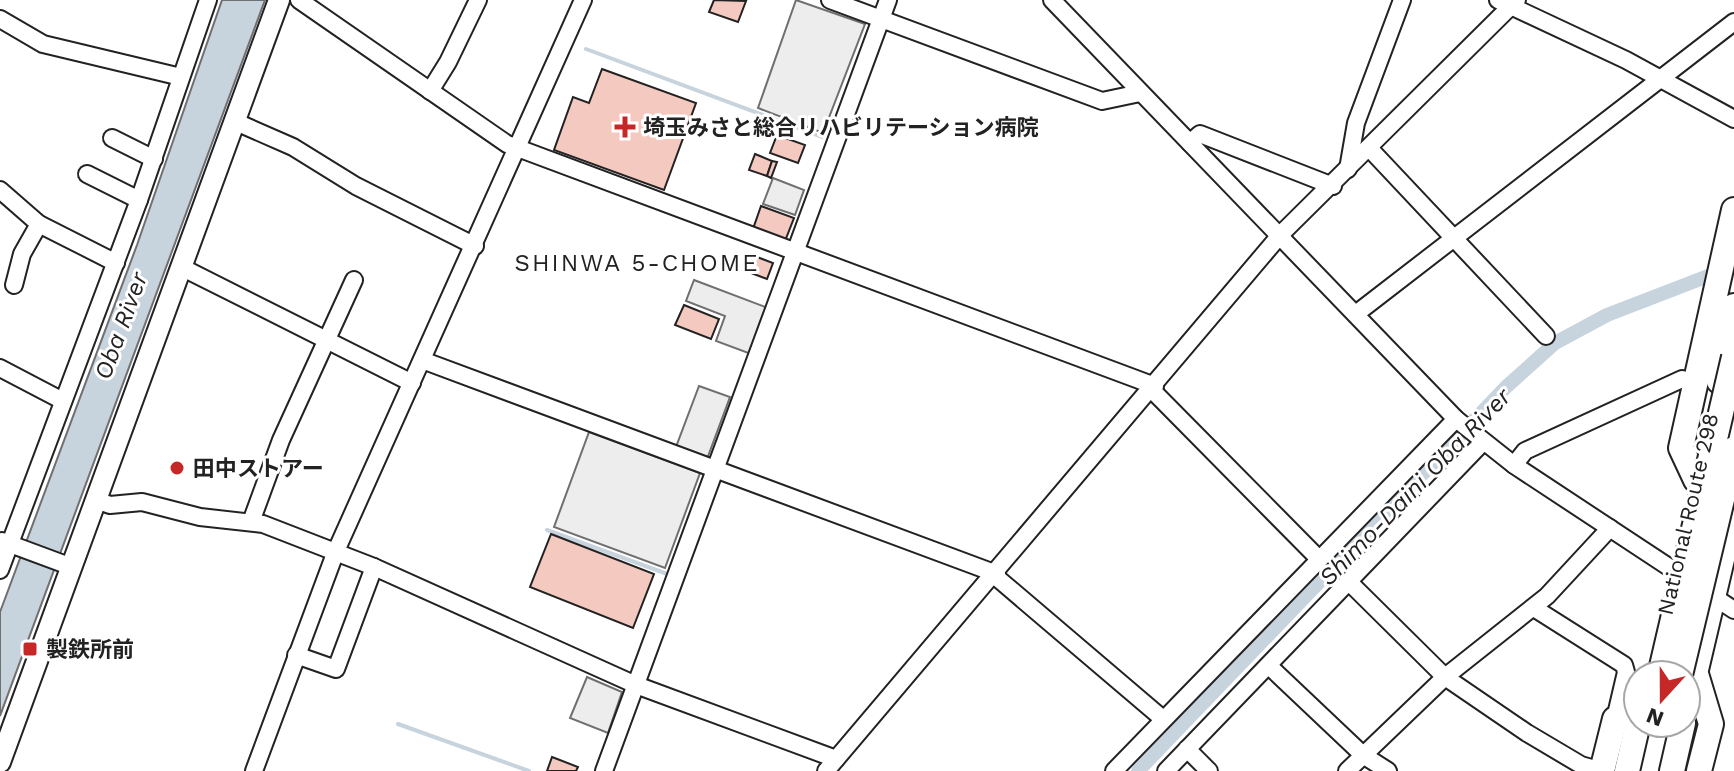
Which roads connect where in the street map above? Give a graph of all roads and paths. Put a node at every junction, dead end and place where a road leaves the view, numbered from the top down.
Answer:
1 (208, 0) edge
2 (279, 0) edge
3 (299, 0) edge
4 (478, 0) edge
5 (583, 0) edge
6 (830, 0) edge
7 (888, 0) edge
8 (1052, 0) edge
9 (1402, 0) edge
10 (1509, 2) edge
11 (0, 19) edge
12 (881, 19) junction
13 (1734, 22) edge
14 (181, 77) junction
15 (1658, 79) junction
16 (430, 91) junction
17 (1140, 93) junction
18 (1734, 119) edge
19 (236, 122) junction
20 (112, 138) dead end
21 (1190, 143) junction
22 (517, 148) junction
23 (1369, 148) junction
24 (154, 159) junction
25 (1348, 169) junction
26 (87, 174) dead end
27 (1333, 186) junction
28 (0, 190) edge
29 (139, 200) junction
30 (1734, 210) edge
31 (39, 224) junction
32 (1281, 234) junction
33 (1454, 237) junction
34 (475, 246) junction
35 (795, 250) junction
36 (116, 263) junction
37 (183, 268) junction
38 (354, 280) dead end
39 (14, 285) dead end
40 (1725, 303) edge
41 (1357, 313) junction
42 (1546, 336) dead end
43 (328, 341) junction
44 (1734, 357) edge
45 (422, 360) junction
46 (0, 368) edge
47 (1695, 382) junction
48 (412, 383) junction
49 (1154, 388) junction
50 (63, 401) junction
51 (1456, 419) junction
52 (1483, 442) junction
53 (1734, 449) edge
54 (1514, 465) junction
55 (715, 468) junction
56 (1696, 480) junction
57 (96, 500) junction
58 (1734, 508) edge
59 (251, 522) junction
60 (1610, 528) junction
61 (8, 543) edge
62 (336, 551) junction
63 (1319, 559) junction
64 (66, 564) junction
65 (374, 567) junction
66 (0, 570) edge
67 (1675, 570) junction
68 (996, 575) junction
69 (1350, 583) junction
70 (1724, 604) edge
71 (1534, 608) junction
72 (296, 655) junction
73 (1654, 659) edge
74 (1664, 659) edge
75 (1691, 659) edge
76 (1695, 659) edge
77 (1622, 665) edge
78 (1269, 666) junction
79 (1445, 677) junction
80 (636, 685) junction
81 (1702, 704) edge
82 (1163, 719) junction
83 (1622, 731) edge
84 (1627, 739) edge
85 (1644, 739) edge
86 (1665, 739) edge
87 (1679, 739) edge
88 (1187, 749) junction
89 (1363, 755) junction
90 (0, 762) edge
91 (833, 767) edge
92 (254, 771) edge
93 (604, 771) edge
94 (1114, 771) edge
95 (1166, 771) edge
96 (1209, 771) edge
97 (1347, 771) edge
98 (1388, 771) edge
99 (1602, 771) edge
100 (1627, 771) edge
101 (1637, 771) edge
102 (1658, 771) edge
103 (1672, 771) edge
104 (1699, 771) edge

1 - 14 street
2 - 19 main road
3 - 16 street
4 - 16 street
5 - 22 street
6 - 12 street
7 - 12 street
8 - 17 street
9 - 25 street
10 - 15 street
10 - 23 street
11 - 14 street
12 - 17 street
12 - 35 street
13 - 15 street
14 - 24 street
15 - 18 street
15 - 33 street
16 - 22 street
17 - 21 street
19 - 34 street
19 - 37 main road
20 - 24 street
21 - 27 street
21 - 32 street
22 - 34 street
22 - 35 street
23 - 25 street
23 - 33 street
24 - 29 street
25 - 27 street
26 - 29 street
27 - 32 street
28 - 31 street
29 - 36 street
30 - 40 highway
31 - 36 street
31 - 39 street
32 - 41 street
32 - 49 street
33 - 41 street
33 - 42 street
34 - 45 street
35 - 49 street
35 - 55 street
36 - 50 street
37 - 43 street
37 - 57 main road
38 - 43 street
40 - 47 highway
40 - 56 highway, National Route 298
41 - 51 street
43 - 48 street
43 - 59 street
44 - 74 highway, bridge
45 - 48 street
45 - 55 street
46 - 50 street
47 - 54 street
47 - 56 highway
48 - 62 street
49 - 63 street
49 - 68 street
50 - 61 street
51 - 52 street
51 - 63 street
52 - 54 street
52 - 69 street
53 - 75 highway, bridge
54 - 60 street
55 - 68 street
55 - 80 street
56 - 67 highway, National Route 298
57 - 59 street
57 - 64 main road
58 - 70 highway, National Route 298
59 - 62 street
60 - 67 street
60 - 71 street
61 - 64 street
61 - 66 street
62 - 65 street
62 - 72 street
63 - 82 street
64 - 90 main road
65 - 72 street
65 - 80 street
67 - 70 street
67 - 73 highway, National Route 298
68 - 82 street
68 - 91 street
69 - 78 street
69 - 79 street
70 - 76 highway, National Route 298
71 - 77 street
71 - 79 street
72 - 92 street
78 - 88 street
78 - 89 street
79 - 89 street
79 - 99 street
80 - 91 street
80 - 93 street
81 - 104 highway, National Route 298
82 - 94 street
83 - 99 highway
84 - 100 highway
85 - 101 highway
86 - 102 highway
87 - 103 highway
88 - 95 street
88 - 96 street
89 - 97 street
89 - 98 street

